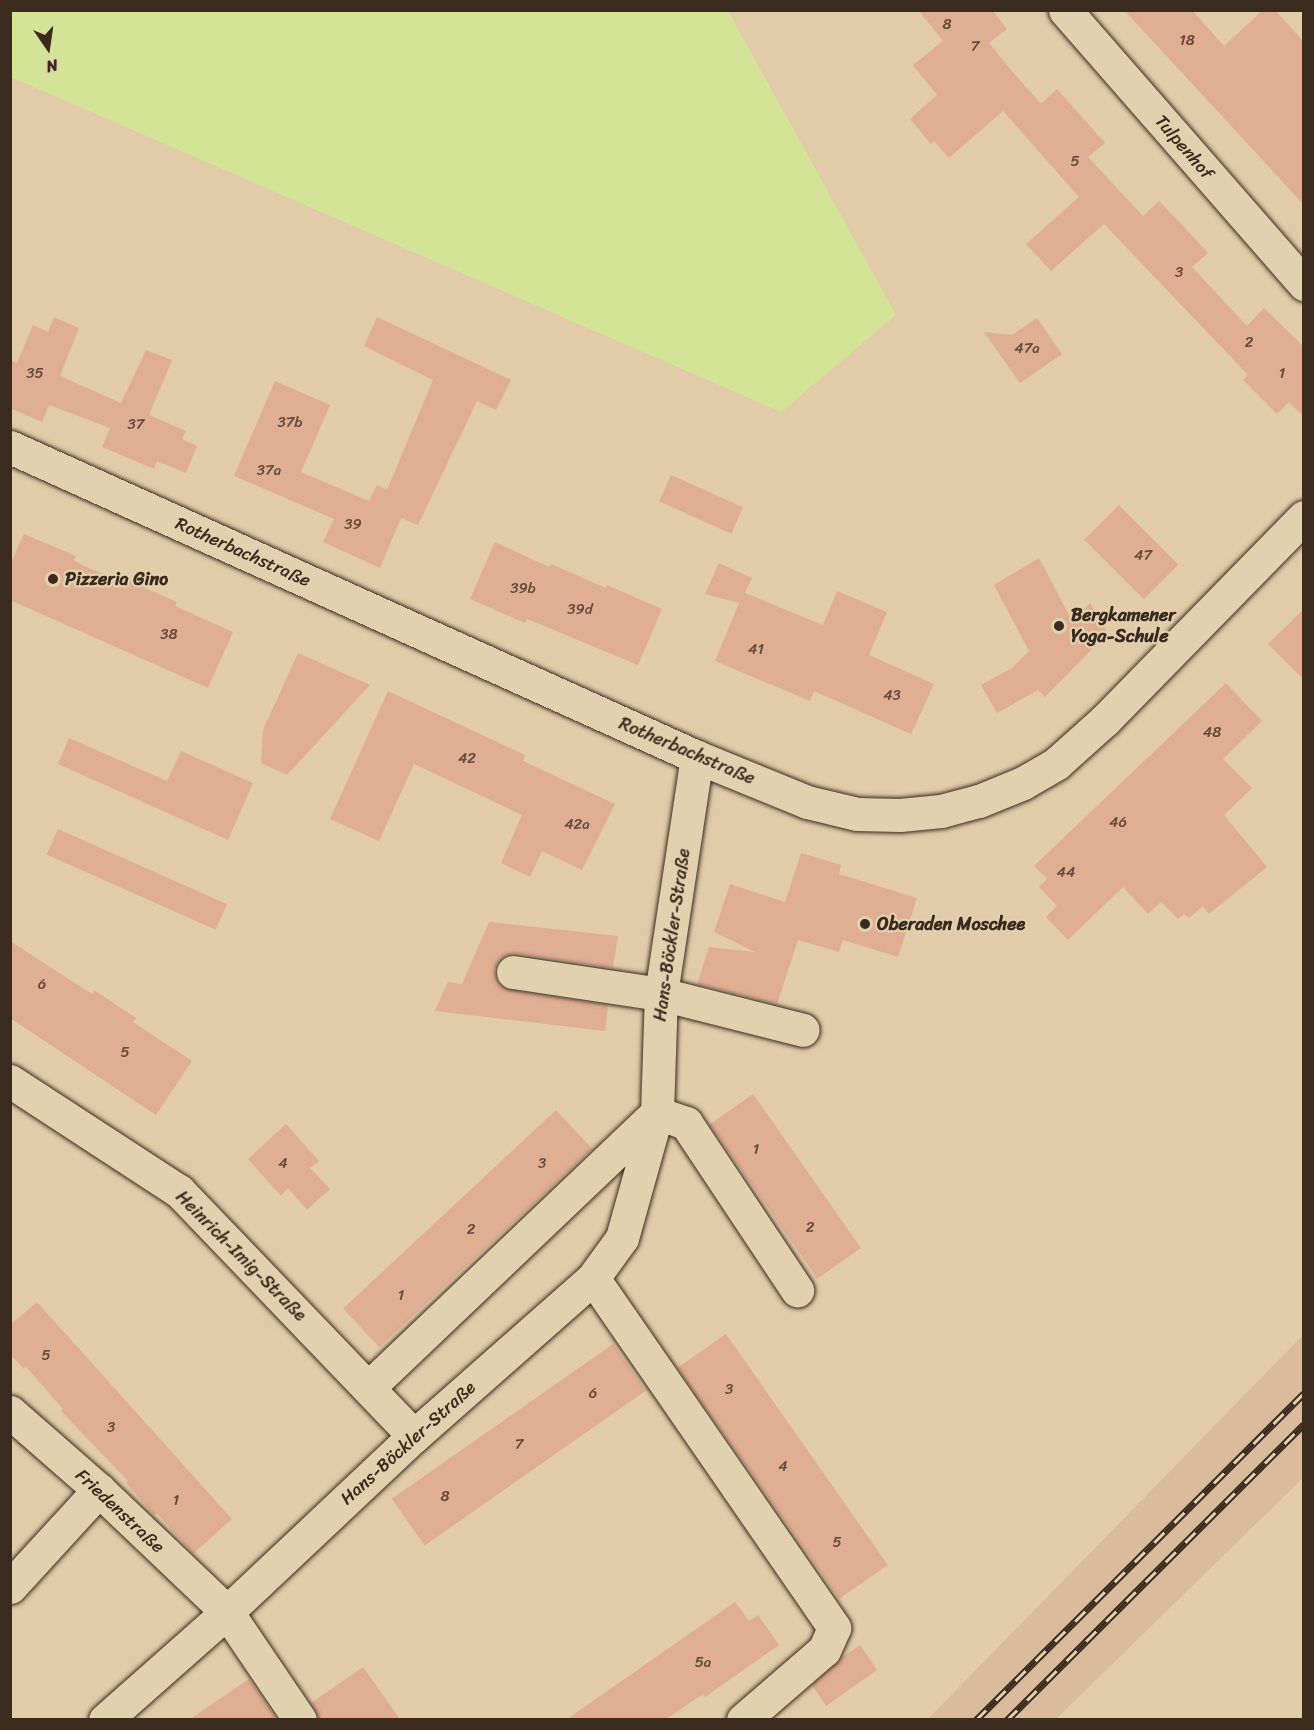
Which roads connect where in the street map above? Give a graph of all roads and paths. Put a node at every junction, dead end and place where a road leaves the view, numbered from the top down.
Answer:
1 (1065, 10) edge
2 (1304, 284) edge
3 (10, 447) edge
4 (1304, 517) edge
5 (697, 758) junction
6 (513, 972) dead end
7 (661, 994) junction
8 (803, 1030) dead end
9 (10, 1081) edge
10 (657, 1113) junction
11 (594, 1278) junction
12 (797, 1290) dead end
13 (369, 1387) junction
14 (10, 1412) edge
15 (414, 1436) junction
16 (99, 1490) junction
17 (10, 1587) edge
18 (227, 1612) junction
19 (105, 1719) edge
20 (300, 1719) edge
21 (742, 1719) edge

1 - 2 street, Tulpenhof
3 - 5 street, Rotherbachstraße
4 - 5 street, Rotherbachstraße
5 - 7 street, Hans-Böckler-Straße
6 - 7 street
7 - 8 street
7 - 10 street, Hans-Böckler-Straße
9 - 13 street, Heinrich-Imig-Straße
10 - 11 street, Hans-Böckler-Straße
10 - 12 street
10 - 13 street
11 - 15 street, Hans-Böckler-Straße
11 - 21 street
13 - 15 street, Heinrich-Imig-Straße
14 - 16 street, Friedenstraße
15 - 18 street, Hans-Böckler-Straße
16 - 17 street
16 - 18 street, Friedenstraße
18 - 19 street, Hans-Böckler-Straße
18 - 20 street

